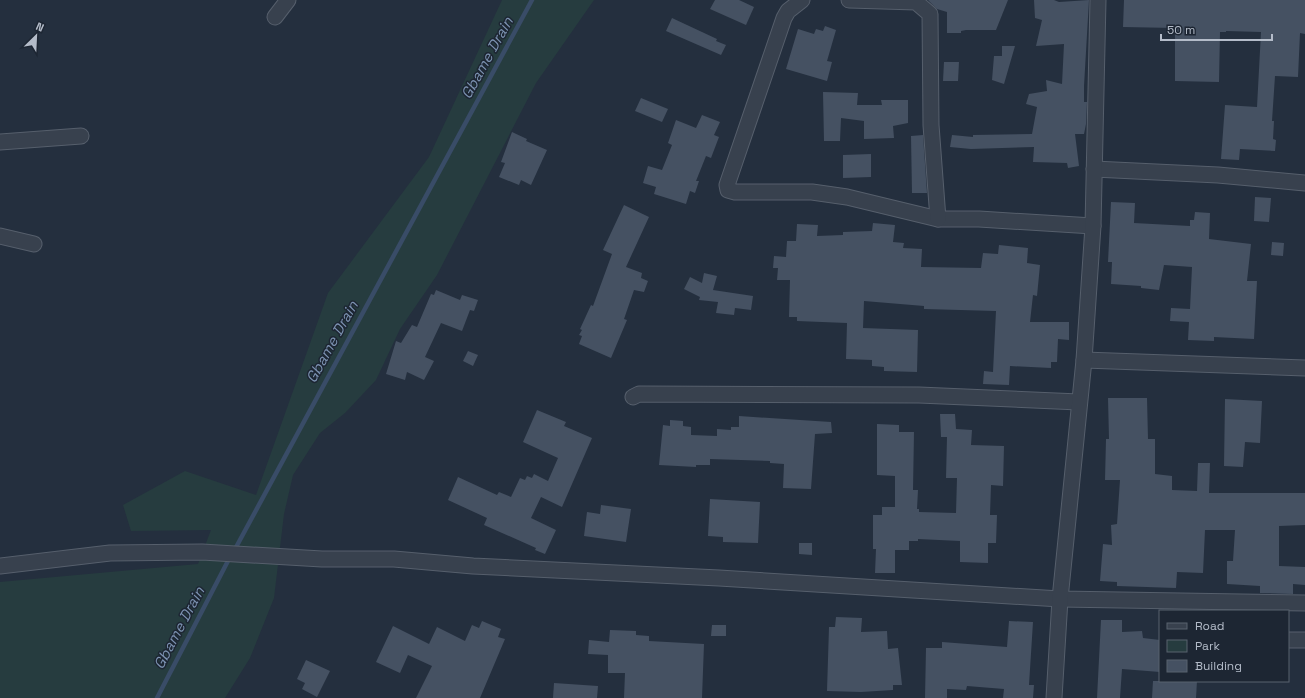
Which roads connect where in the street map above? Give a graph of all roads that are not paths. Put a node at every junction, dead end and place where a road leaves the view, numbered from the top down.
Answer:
1 (288, 0) edge
2 (802, 0) edge
3 (849, 0) edge
4 (1098, 0) edge
5 (275, 17) dead end
6 (81, 136) dead end
7 (0, 142) edge
8 (1094, 169) junction
9 (1305, 183) edge
10 (938, 219) junction
11 (1093, 226) junction
12 (0, 236) edge
13 (34, 244) dead end
14 (1084, 360) junction
15 (1305, 368) edge
16 (633, 397) dead end
17 (1079, 402) junction
18 (0, 566) edge
19 (1060, 599) junction
20 (1305, 604) edge
21 (1221, 607) edge
22 (1289, 640) edge
23 (1305, 640) edge
24 (1054, 698) edge

1 - 5 street
2 - 10 street
3 - 10 street
4 - 8 street
6 - 7 street
8 - 9 street
8 - 11 street
10 - 11 street
11 - 14 street
12 - 13 street
14 - 15 street
14 - 17 street
16 - 17 street
17 - 19 street
18 - 19 street
19 - 21 street
19 - 24 street
20 - 21 street
22 - 23 street

